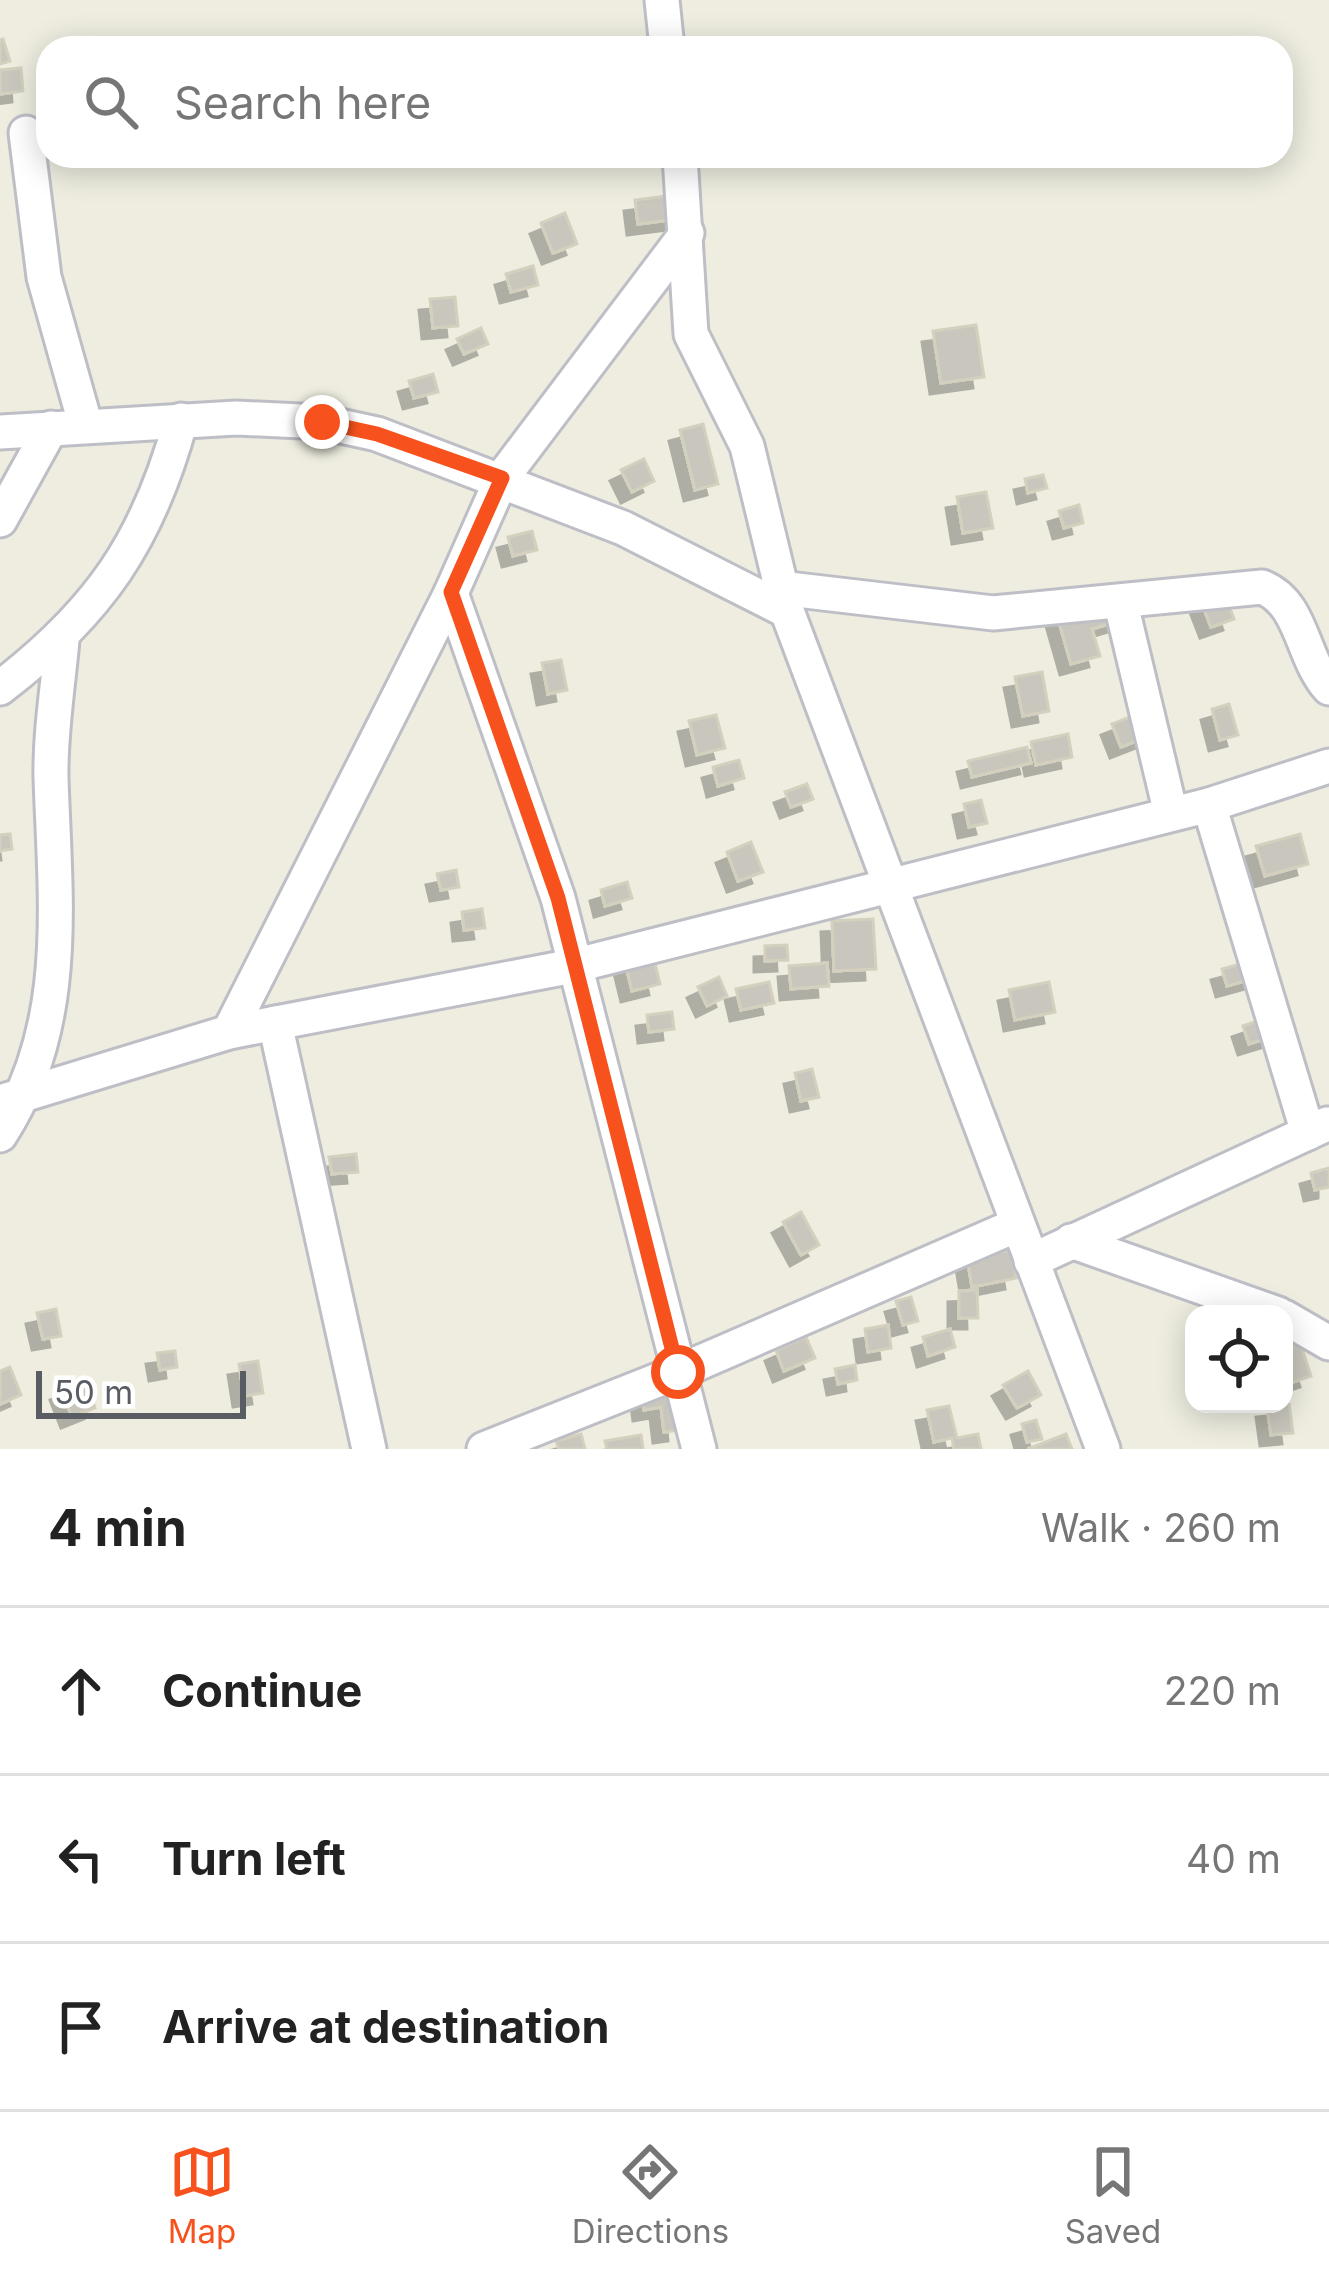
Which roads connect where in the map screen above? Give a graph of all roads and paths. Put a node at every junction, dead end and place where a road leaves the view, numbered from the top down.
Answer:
1 (662, 0) edge
2 (666, 36) edge
3 (26, 133) dead end
4 (681, 168) edge
5 (688, 232) junction
6 (181, 420) junction
7 (85, 423) junction
8 (51, 428) junction
9 (0, 431) edge
10 (502, 478) junction
11 (0, 520) edge
12 (451, 592) junction
13 (783, 599) junction
14 (1121, 604) junction
15 (1329, 611) edge
16 (1295, 618) junction
17 (62, 640) junction
18 (0, 688) edge
19 (1329, 688) edge
20 (1329, 766) edge
21 (1209, 805) junction
22 (1171, 814) junction
23 (887, 883) junction
24 (573, 966) junction
25 (275, 1024) junction
26 (229, 1032) junction
27 (13, 1099) edge
28 (1319, 1128) edge
29 (0, 1135) edge
30 (1017, 1225) junction
31 (1071, 1241) junction
32 (1030, 1261) junction
33 (1250, 1305) edge
34 (1293, 1323) edge
35 (1329, 1343) edge
36 (678, 1372) junction
37 (369, 1449) edge
38 (484, 1449) edge
39 (699, 1449) edge
40 (1103, 1449) edge

1 - 2 street
3 - 7 street
4 - 5 street
5 - 10 street
5 - 13 street
6 - 7 street
6 - 10 street
6 - 17 street
7 - 8 street
8 - 9 street
8 - 11 street
10 - 12 street
10 - 13 street
12 - 24 street
12 - 26 street
13 - 14 street
13 - 23 street
14 - 16 street
14 - 22 street
15 - 16 street
16 - 19 street
17 - 18 street
17 - 27 street
20 - 21 street
21 - 22 street
21 - 28 street
22 - 23 street
23 - 24 street
23 - 30 street
24 - 25 street
24 - 36 street
25 - 26 street
25 - 37 street
26 - 27 street
27 - 29 street
28 - 31 street
30 - 32 street
30 - 36 street
31 - 32 street
31 - 33 street
32 - 40 street
34 - 35 street
36 - 38 street
36 - 39 street

